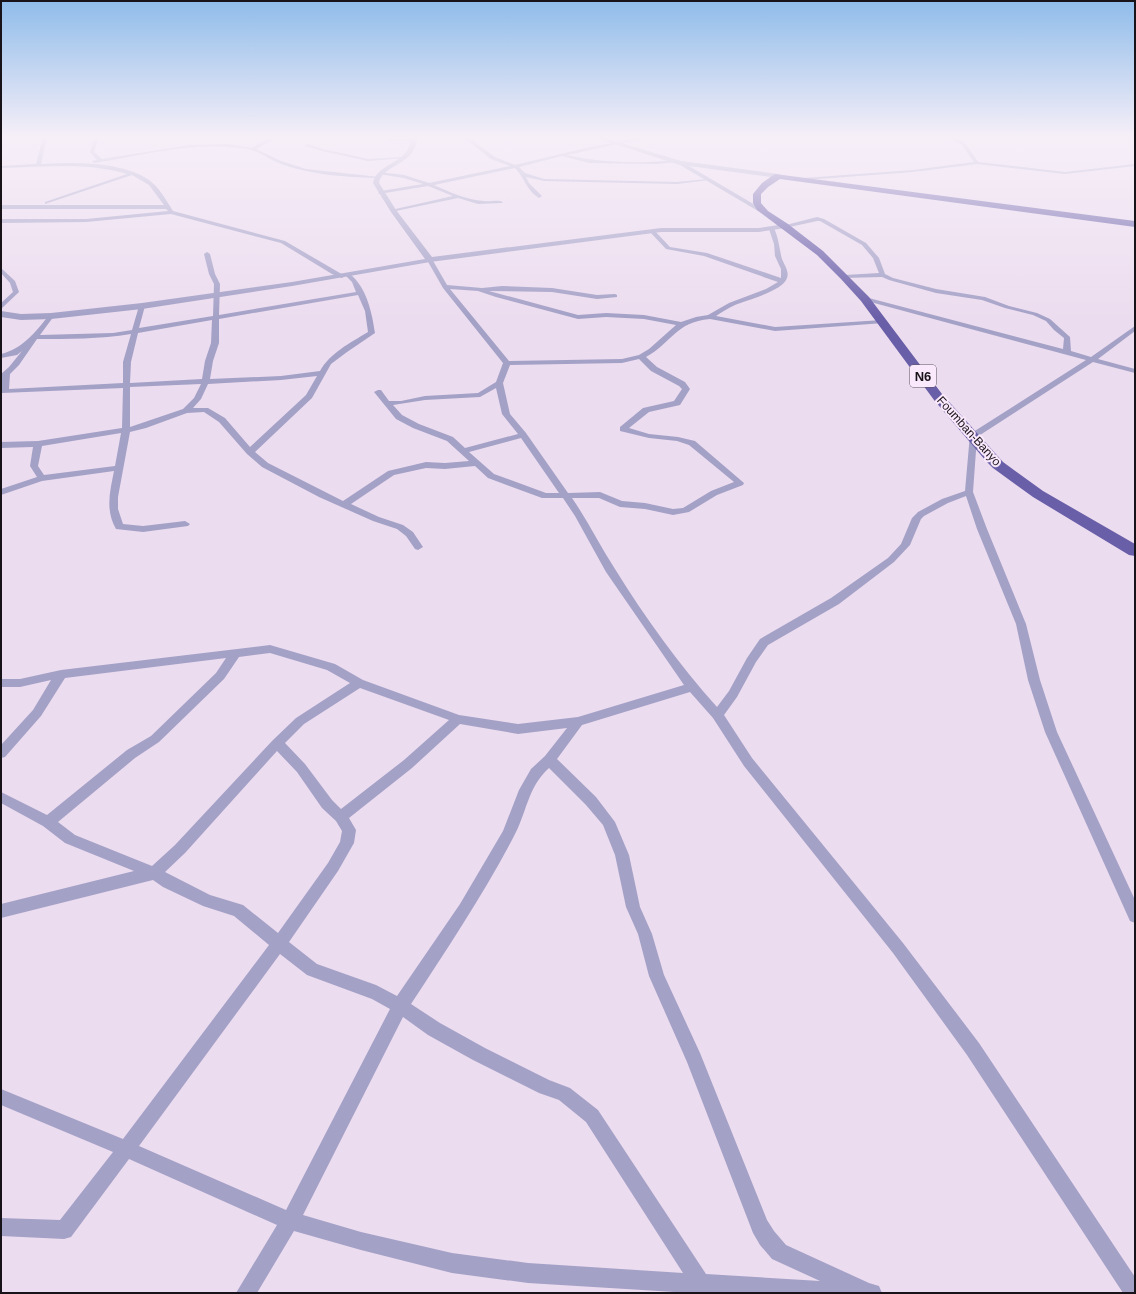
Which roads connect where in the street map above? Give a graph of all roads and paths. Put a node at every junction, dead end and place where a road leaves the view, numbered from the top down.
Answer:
1 (66, 197) edge
2 (161, 197) edge
3 (384, 197) edge
4 (456, 197) edge
5 (460, 197) edge
6 (738, 197) edge
7 (757, 197) edge
8 (943, 197) edge
9 (500, 202) dead end
10 (38, 206) junction
11 (168, 206) junction
12 (1, 207) edge
13 (393, 211) junction
14 (171, 212) junction
15 (765, 213) junction
16 (1, 220) edge
17 (1135, 224) edge
18 (785, 226) junction
19 (772, 229) junction
20 (652, 231) junction
21 (207, 254) dead end
22 (430, 260) junction
23 (1, 270) edge
24 (345, 275) junction
25 (883, 275) junction
26 (845, 277) junction
27 (782, 281) junction
28 (445, 287) junction
29 (479, 289) junction
30 (359, 293) junction
31 (217, 296) junction
32 (616, 296) dead end
33 (864, 299) junction
34 (142, 306) junction
35 (1, 307) edge
36 (1, 314) edge
37 (51, 316) junction
38 (710, 317) junction
39 (216, 318) junction
40 (882, 322) junction
41 (682, 324) junction
42 (1135, 328) edge
43 (136, 331) junction
44 (34, 337) junction
45 (1067, 353) junction
46 (1, 356) edge
47 (641, 357) junction
48 (1091, 360) junction
49 (507, 363) junction
50 (1135, 371) edge
51 (323, 373) junction
52 (4, 376) edge
53 (206, 381) junction
54 (500, 383) junction
55 (127, 384) junction
56 (378, 392) dead end
57 (388, 403) junction
58 (186, 411) junction
59 (126, 430) junction
60 (523, 435) junction
61 (973, 436) junction
62 (38, 444) junction
63 (1, 445) edge
64 (463, 451) junction
65 (250, 452) junction
66 (476, 463) junction
67 (119, 468) junction
68 (42, 478) junction
69 (1, 492) edge
70 (969, 492) junction
71 (566, 496) junction
72 (345, 504) junction
73 (185, 524) dead end
74 (418, 547) dead end
75 (1135, 551) edge
76 (236, 653) junction
77 (61, 674) junction
78 (1, 683) edge
79 (358, 684) junction
80 (692, 687) junction
81 (717, 715) junction
82 (458, 719) junction
83 (578, 722) junction
84 (277, 743) junction
85 (1, 753) edge
86 (549, 760) junction
87 (1, 797) edge
88 (341, 817) junction
89 (48, 822) junction
90 (154, 873) junction
91 (1, 911) edge
92 (1135, 916) edge
93 (279, 944) junction
94 (400, 1006) junction
95 (1, 1097) edge
96 (126, 1149) junction
97 (290, 1221) junction
98 (1, 1227) edge
99 (701, 1284) junction
100 (868, 1292) edge
101 (246, 1293) edge
102 (872, 1293) edge
103 (1134, 1293) edge

1 - 10 street
2 - 11 street
3 - 13 street
4 - 13 street
5 - 9 street
6 - 15 street
7 - 15 highway
8 - 17 highway
10 - 11 street
10 - 12 street
10 - 16 street
11 - 14 street
13 - 22 street
14 - 16 street
14 - 24 street
15 - 18 highway, Foumban-Banyo / N6
18 - 19 street
18 - 25 street
18 - 26 highway, Foumban-Banyo / N6
19 - 20 street
19 - 27 street
20 - 22 street
20 - 27 street
21 - 31 street
22 - 24 street
22 - 28 street
23 - 35 street
24 - 30 street
24 - 31 street
25 - 26 street
25 - 45 street
26 - 33 highway, Foumban-Banyo / N6
27 - 38 street
28 - 29 street
28 - 49 street
29 - 32 street
29 - 41 street
30 - 39 street
30 - 51 street
31 - 34 street
31 - 39 street
33 - 40 highway, Foumban-Banyo / N6
33 - 45 street
34 - 37 street
34 - 43 street
36 - 37 street
37 - 44 street
38 - 40 street
38 - 41 street
39 - 43 street
39 - 53 street
40 - 61 highway, Foumban-Banyo / N6
41 - 47 street
42 - 48 street
43 - 44 street
43 - 55 street
44 - 46 street
44 - 52 street
45 - 48 street
47 - 49 street
47 - 71 street
48 - 50 street
48 - 61 street
49 - 54 street
51 - 53 street
51 - 65 street
52 - 55 street
53 - 55 street
53 - 58 street
54 - 57 street
54 - 60 street
55 - 59 street
56 - 57 street
57 - 64 street
58 - 59 street
58 - 65 street
59 - 62 street
59 - 67 street
60 - 64 street
60 - 71 street
61 - 70 street
61 - 75 highway, Foumban-Banyo / N6
62 - 63 street
62 - 68 street
64 - 66 street
65 - 72 street
66 - 71 street
66 - 72 street
67 - 68 street
67 - 73 street
68 - 69 street
70 - 81 street
70 - 92 street
71 - 80 street
72 - 74 street
76 - 77 street
76 - 79 street
76 - 89 street
77 - 78 street
77 - 85 street
79 - 82 street
79 - 84 street
80 - 81 street
80 - 83 street
81 - 103 street
82 - 83 street
82 - 88 street
83 - 86 street
84 - 88 street
84 - 90 street
86 - 94 street
86 - 100 street
87 - 89 street
88 - 93 street
89 - 90 street
90 - 91 street
90 - 93 street
93 - 94 street
93 - 96 street
94 - 97 street
94 - 99 street
95 - 96 street
96 - 97 street
96 - 98 street
97 - 99 street
97 - 101 street
99 - 100 street
100 - 102 street

